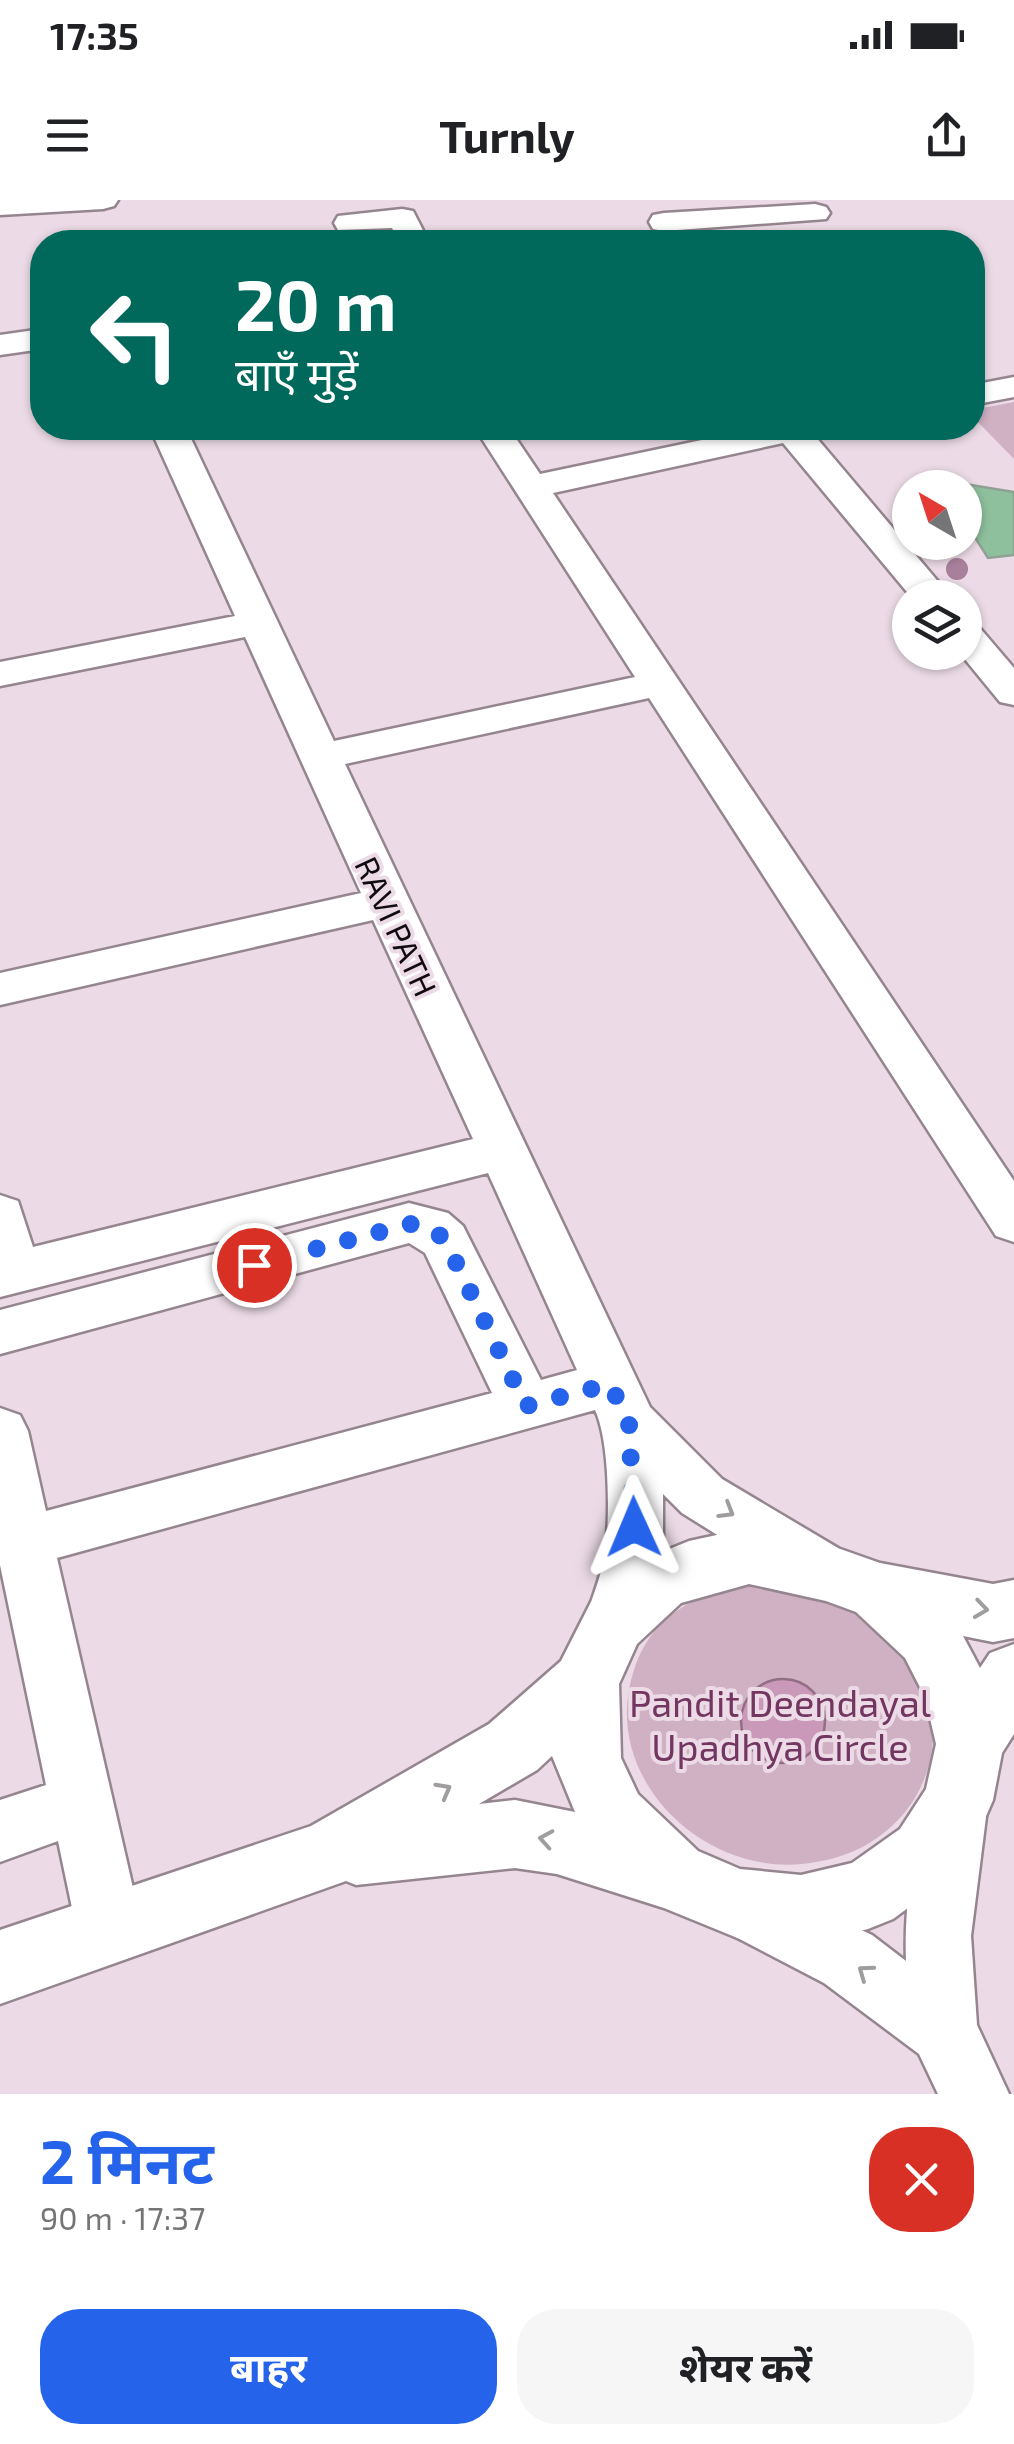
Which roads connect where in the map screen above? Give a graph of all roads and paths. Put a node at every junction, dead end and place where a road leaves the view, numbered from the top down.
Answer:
1 (0, 206) edge
2 (92, 210) edge
3 (815, 213) dead end
4 (399, 215) edge
5 (347, 220) edge
6 (666, 221) edge
7 (30, 340) edge
8 (0, 345) edge
9 (1014, 387) edge
10 (985, 393) edge
11 (174, 440) edge
12 (500, 440) edge
13 (748, 440) edge
14 (808, 440) edge
15 (533, 486) junction
16 (919, 580) edge
17 (258, 622) junction
18 (982, 655) edge
19 (0, 674) edge
20 (660, 684) junction
21 (1014, 693) edge
22 (320, 757) junction
23 (386, 902) junction
24 (0, 990) edge
25 (500, 1151) junction
26 (1006, 1196) edge
27 (0, 1215) edge
28 (282, 1232) junction
29 (6, 1274) edge
30 (0, 1332) edge
31 (620, 1403) junction
32 (526, 1406) junction
33 (0, 1431) edge
34 (25, 1542) junction
35 (854, 1582) junction
36 (1014, 1610) edge
37 (614, 1623) junction
38 (1014, 1674) edge
39 (585, 1683) junction
40 (964, 1772) junction
41 (83, 1802) junction
42 (0, 1831) edge
43 (328, 1854) junction
44 (673, 1876) junction
45 (740, 1904) junction
46 (109, 1928) junction
47 (0, 1967) edge
48 (943, 2030) junction
49 (974, 2094) edge

1 - 2 street
3 - 6 street
4 - 5 street
7 - 8 street
9 - 10 street
11 - 17 street, RAVI PATH
12 - 15 street
13 - 15 street
14 - 16 street
15 - 20 street
17 - 19 street
17 - 22 street, RAVI PATH
18 - 21 street
20 - 22 street
20 - 26 street
22 - 23 street, RAVI PATH
23 - 24 street
23 - 25 street, RAVI PATH
25 - 28 street
25 - 31 street, RAVI PATH
27 - 29 street
28 - 29 street
28 - 30 street
28 - 32 street
31 - 32 street
31 -> 35 street
31 - 37 street
32 - 34 street
33 - 34 street
34 - 41 street
35 -> 36 street
35 - 37 street
35 - 40 street
37 - 39 street
38 - 40 street
43 -> 39 street
39 - 44 street
40 - 45 street
40 - 48 street
41 - 42 street
41 - 46 street
44 -> 43 street
43 - 46 street
44 - 45 street
48 -> 45 street
46 - 47 street
48 - 49 street

